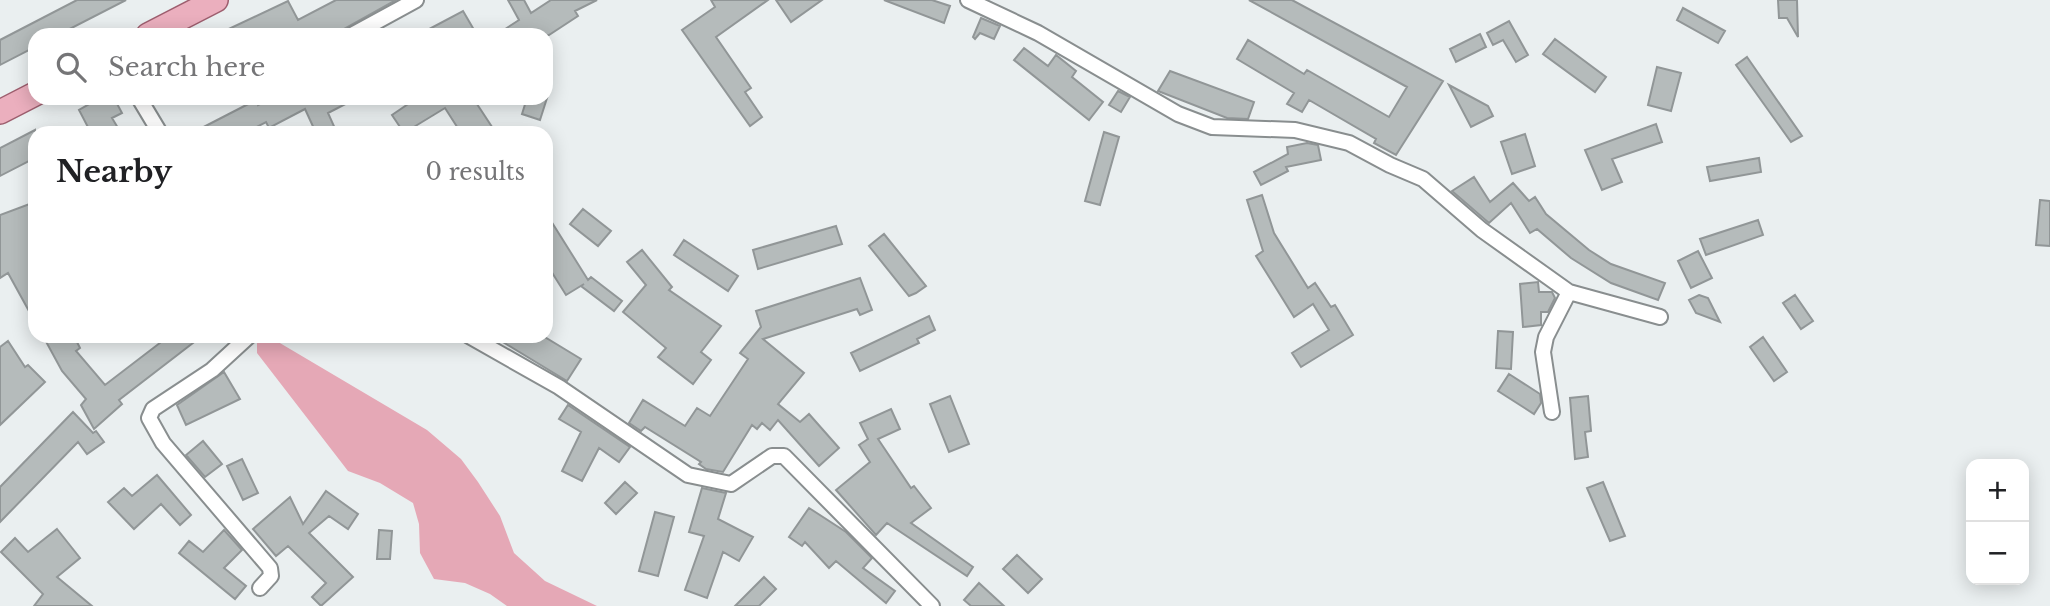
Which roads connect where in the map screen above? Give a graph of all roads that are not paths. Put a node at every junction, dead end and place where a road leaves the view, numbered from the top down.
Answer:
1 (216, 0) edge
2 (416, 0) edge
3 (968, 0) edge
4 (162, 28) edge
5 (365, 28) edge
6 (28, 98) edge
7 (143, 105) edge
8 (0, 112) edge
9 (156, 126) edge
10 (1569, 292) junction
11 (1660, 317) dead end
12 (241, 343) edge
13 (481, 343) edge
14 (1552, 412) dead end
15 (260, 588) dead end
16 (932, 606) edge

1 - 4 main road
2 - 5 street
3 - 10 street
6 - 8 main road
7 - 9 street
10 - 11 street
10 - 14 street
12 - 15 street
13 - 16 street

